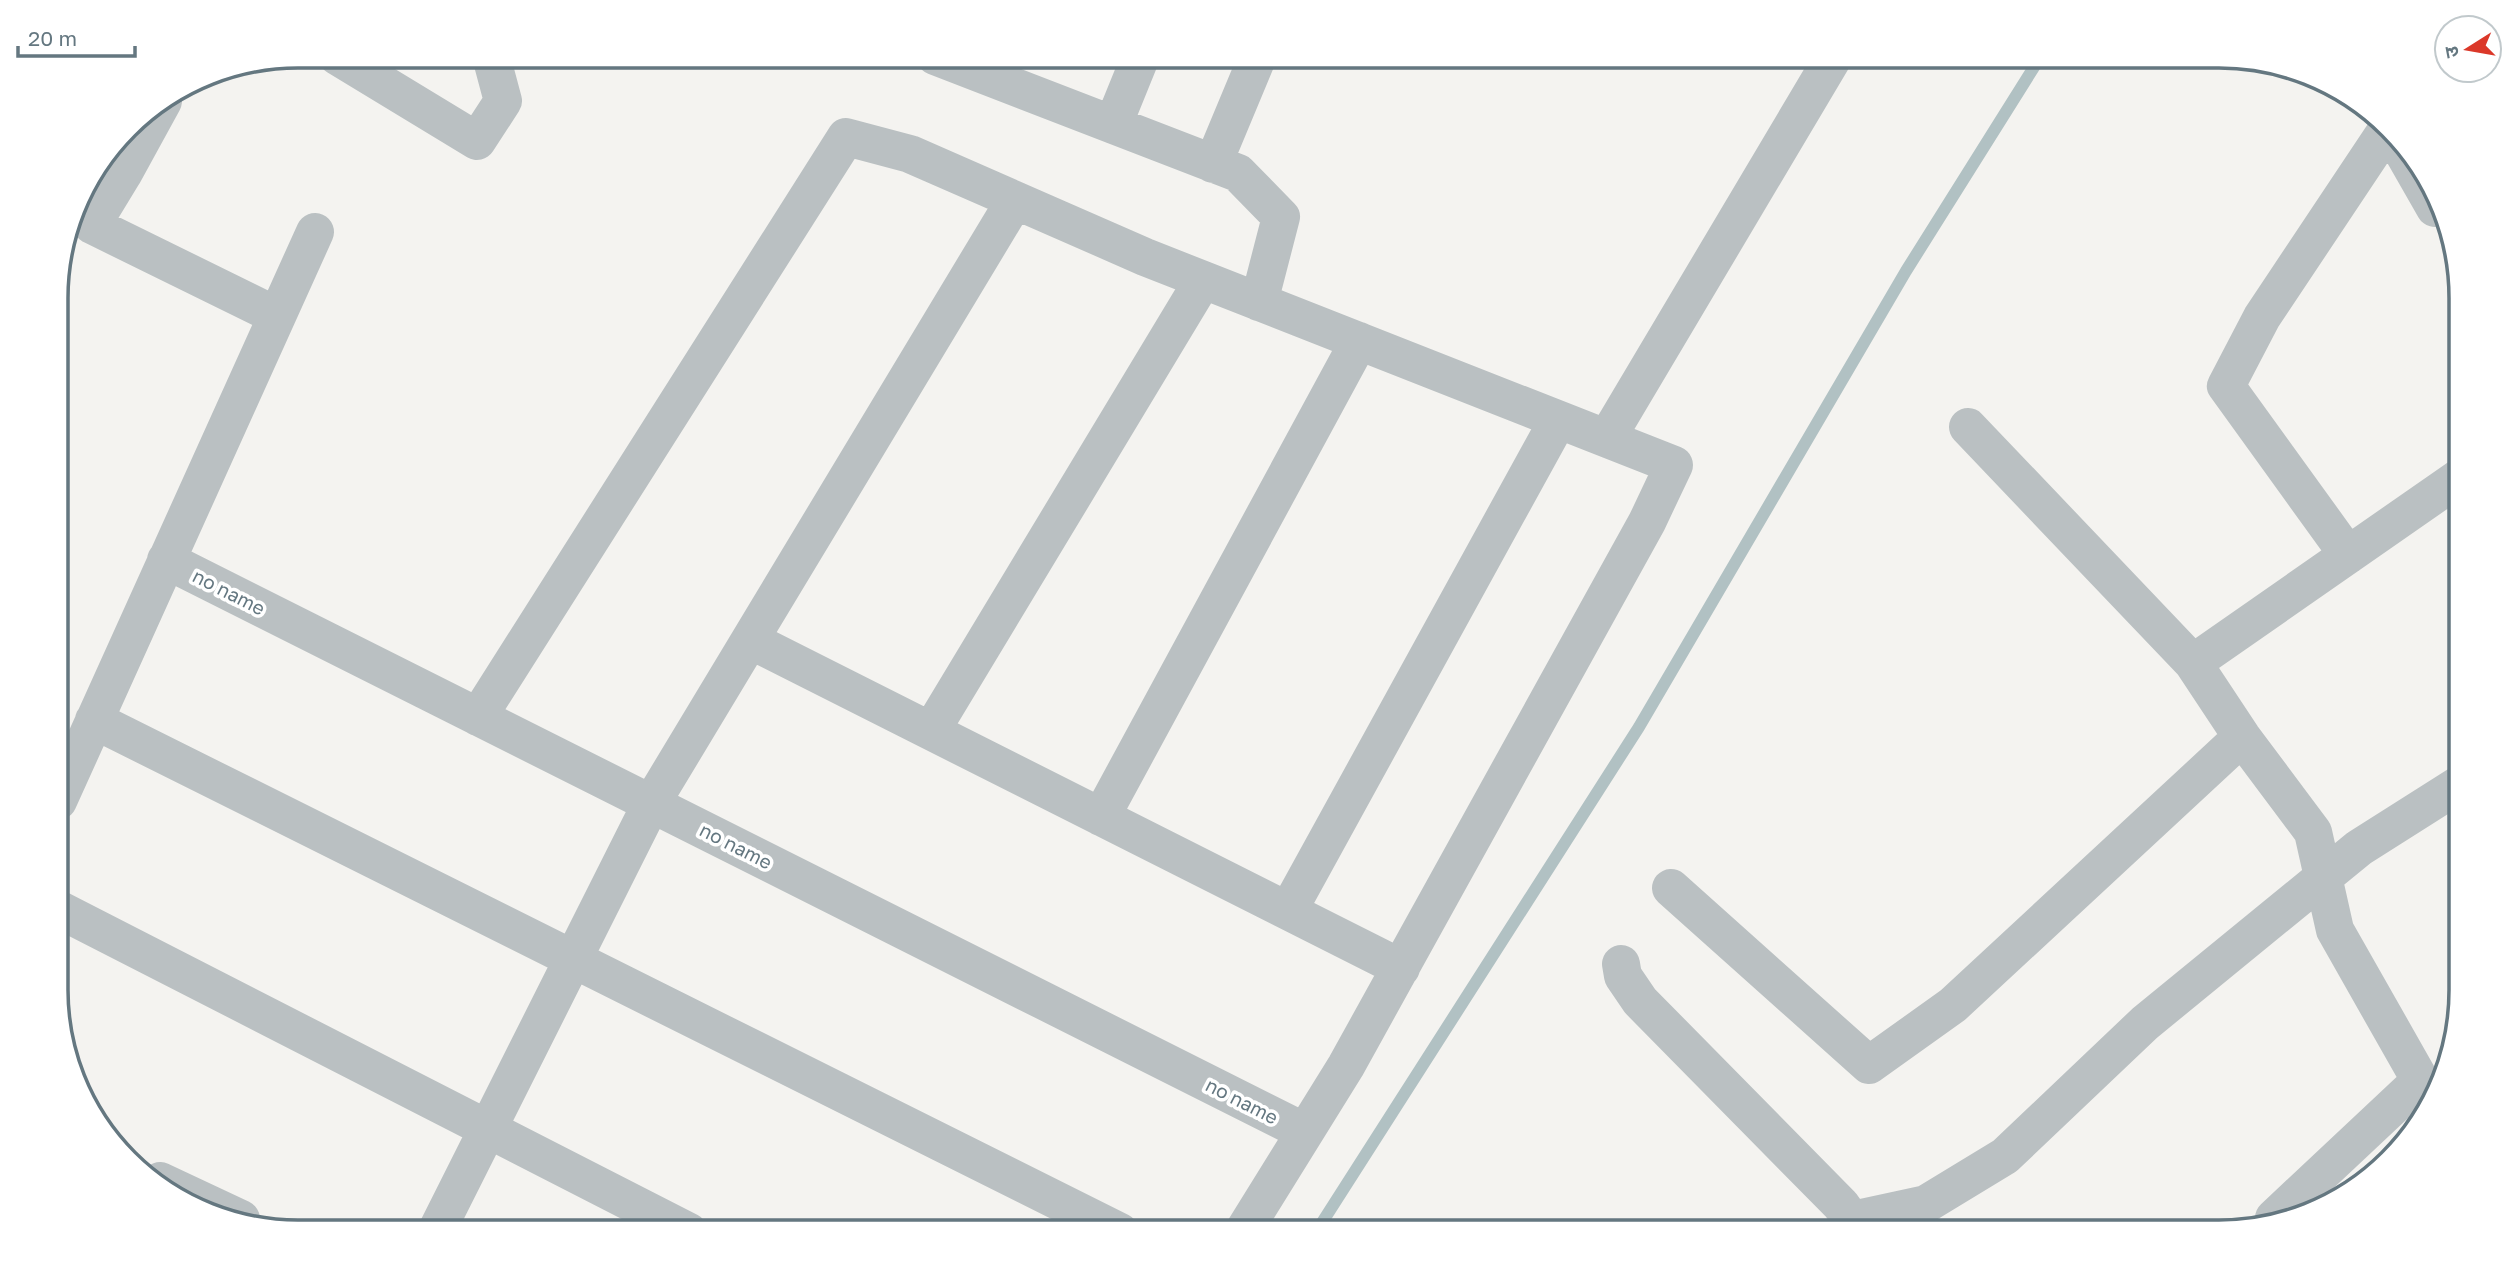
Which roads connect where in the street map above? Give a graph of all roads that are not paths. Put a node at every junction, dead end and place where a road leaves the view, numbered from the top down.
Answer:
1 (357, 68) edge
2 (494, 68) edge
3 (987, 68) edge
4 (1136, 68) edge
5 (1253, 68) edge
6 (1827, 68) edge
7 (1113, 125) junction
8 (139, 133) edge
9 (2382, 137) edge
10 (1213, 164) junction
11 (113, 168) edge
12 (1015, 200) junction
13 (315, 232) dead end
14 (1203, 280) junction
15 (1259, 302) junction
16 (277, 316) junction
17 (1359, 341) junction
18 (1558, 419) junction
19 (1968, 427) dead end
20 (1607, 439) junction
21 (2449, 485) edge
22 (2348, 555) junction
23 (166, 560) junction
24 (750, 640) junction
25 (2193, 663) junction
26 (478, 717) junction
27 (94, 720) junction
28 (931, 731) junction
29 (2242, 737) junction
30 (68, 778) edge
31 (2449, 791) edge
32 (651, 804) junction
33 (1101, 817) junction
34 (2322, 880) junction
35 (1671, 888) dead end
36 (1288, 911) junction
37 (68, 914) edge
38 (572, 958) junction
39 (1620, 964) dead end
40 (1401, 968) junction
41 (2426, 1090) edge
42 (2425, 1091) edge
43 (487, 1129) junction
44 (1305, 1132) junction
45 (2283, 1210) edge
46 (1851, 1219) edge
47 (1878, 1219) edge
48 (442, 1220) edge
49 (665, 1220) edge
50 (1095, 1220) edge
51 (1251, 1220) edge

1 - 2 street
3 - 7 street
4 - 7 street
5 - 10 street
6 - 20 street
7 - 10 street
8 - 11 street
9 - 22 street
10 - 15 street
11 - 16 street
12 - 14 street
12 - 24 street
12 - 26 street
13 - 16 street
14 - 15 street
14 - 28 street
15 - 17 street
16 - 23 street
17 - 18 street
17 - 33 street
18 - 20 street
18 - 36 street
19 - 25 street
20 - 40 street
21 - 22 street
22 - 25 street
23 - 26 street, no name
23 - 27 street
24 - 28 street
24 - 32 street
25 - 29 street
26 - 32 street, no name
27 - 30 street
27 - 38 street
28 - 33 street
29 - 34 street
29 - 35 street
31 - 34 street
32 - 38 street
32 - 44 street, no name
33 - 36 street
34 - 41 street
34 - 47 street
36 - 40 street
37 - 43 street
38 - 43 street
38 - 50 street
39 - 46 street
40 - 44 street
42 - 45 street
43 - 48 street
43 - 49 street
44 - 51 street

